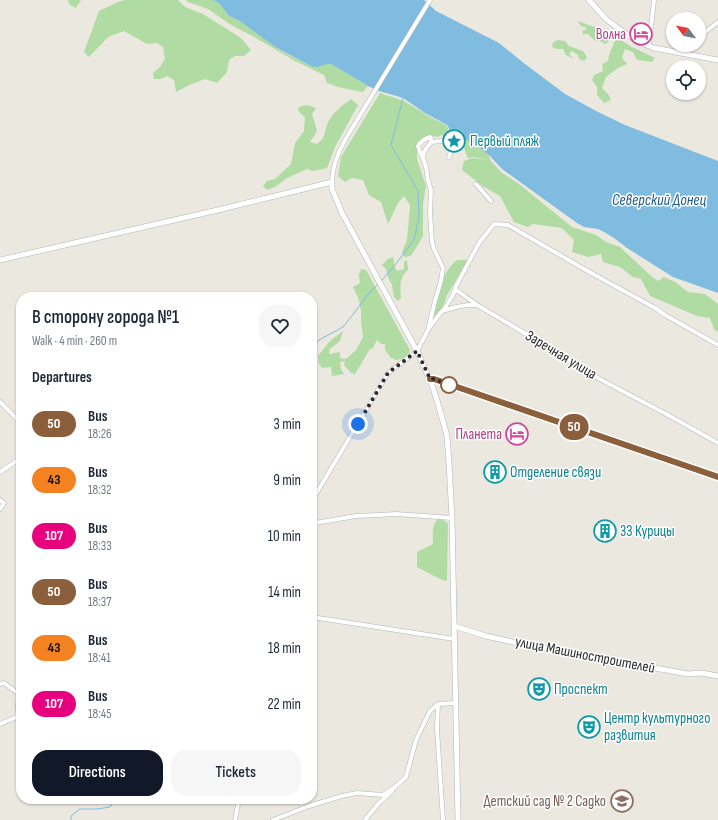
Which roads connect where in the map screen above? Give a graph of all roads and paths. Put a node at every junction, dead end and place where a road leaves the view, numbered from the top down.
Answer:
1 (430, 0) edge
2 (589, 0) edge
3 (654, 0) edge
4 (718, 22) edge
5 (706, 31) edge
6 (649, 46) junction
7 (682, 53) joint
8 (718, 60) edge
9 (431, 142) junction
10 (449, 157) dead end
11 (423, 158) junction
12 (332, 182) junction
13 (476, 184) dead end
14 (491, 201) dead end
15 (0, 260) edge
16 (455, 289) junction
17 (477, 305) junction
18 (442, 312) junction
19 (429, 328) junction
20 (718, 345) edge
21 (417, 351) junction
22 (430, 379) junction
23 (0, 402) edge
24 (16, 417) edge
25 (718, 443) edge
26 (16, 461) edge
27 (0, 472) edge
28 (718, 477) edge
29 (317, 492) edge
30 (0, 500) edge
31 (0, 510) edge
32 (452, 518) junction
33 (317, 523) edge
34 (317, 618) edge
35 (454, 626) junction
36 (454, 639) junction
37 (718, 676) edge
38 (0, 684) edge
39 (16, 692) edge
40 (456, 703) junction
41 (438, 704) junction
42 (16, 717) edge
43 (0, 724) edge
44 (395, 787) junction
45 (239, 804) edge
46 (316, 804) edge
47 (317, 804) edge
48 (235, 820) edge
49 (273, 820) edge
50 (365, 820) edge
51 (443, 820) edge
52 (458, 820) edge

1 - 12 street
2 - 6 street
3 - 6 street
4 - 5 street
6 - 7 street
7 - 8 street
9 - 10 street
9 - 11 street
9 - 11 street
11 - 19 street
12 - 15 street
12 - 21 street
13 - 14 street
16 - 17 street, Заречная улица
16 - 18 street
16 - 20 street
17 - 18 street
17 - 25 street, Заречная улица
18 - 19 street
19 - 21 street
21 - 22 street
21 - 29 street
22 - 28 street
22 - 32 street
23 - 24 street
26 - 27 street
30 - 31 street
32 - 33 street
32 - 35 street
34 - 36 street
35 - 36 street
35 - 37 street, улица Машиностроителей
36 - 40 street
38 - 39 street
40 - 41 street
40 - 52 street
41 - 44 street
41 - 51 street
42 - 43 street
44 - 47 street
44 - 50 street
45 - 48 street
46 - 49 street

